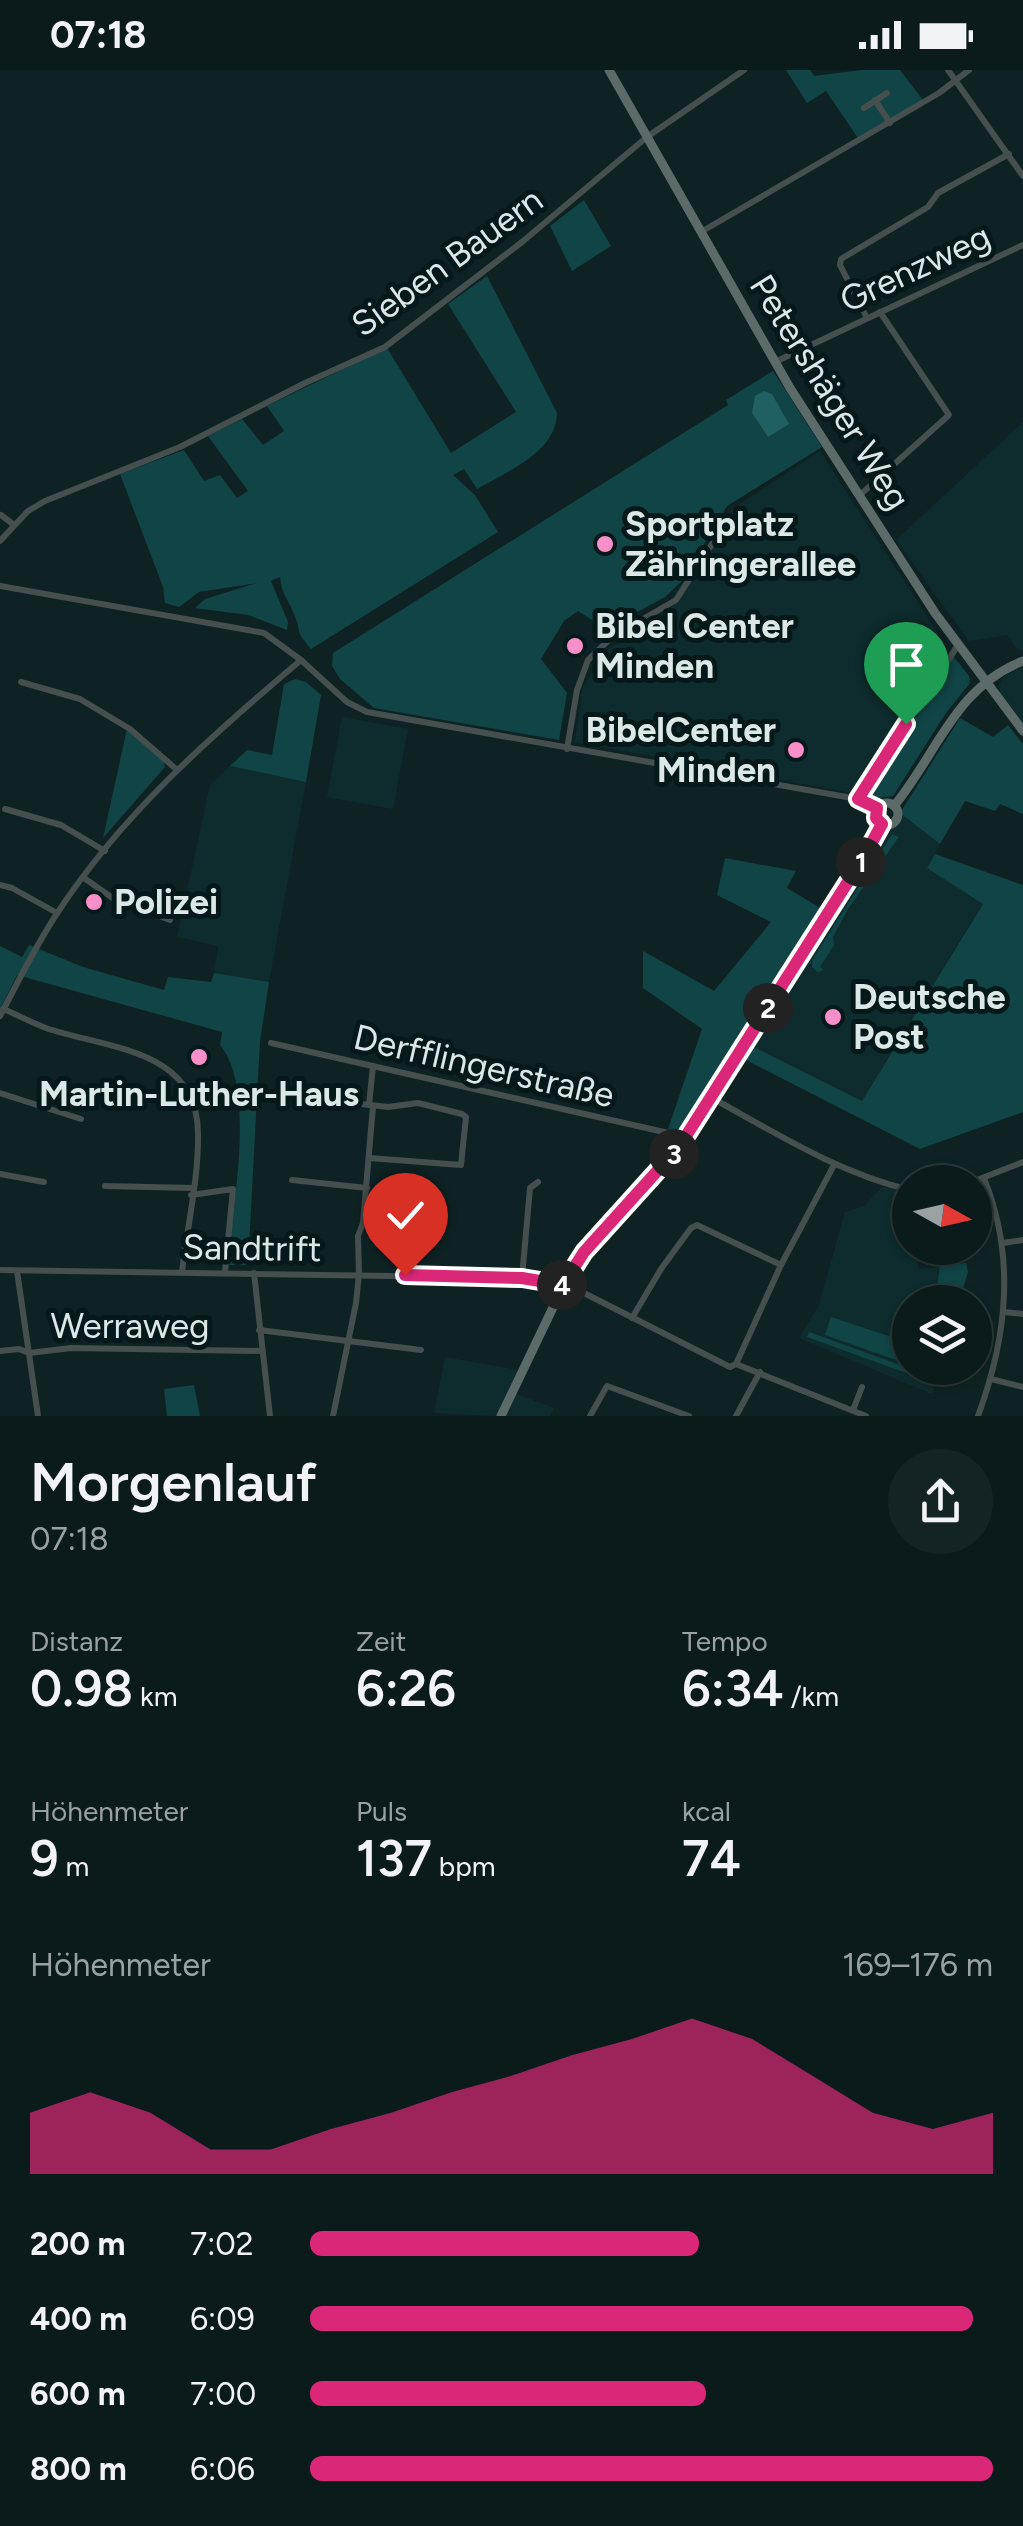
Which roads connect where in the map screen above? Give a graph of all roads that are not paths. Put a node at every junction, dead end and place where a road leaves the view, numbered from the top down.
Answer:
1 (608, 70) edge
2 (744, 70) edge
3 (948, 70) edge
4 (969, 70) edge
5 (956, 82) junction
6 (886, 93) dead end
7 (875, 100) junction
8 (864, 108) dead end
9 (890, 122) junction
10 (647, 137) junction
11 (1009, 154) junction
12 (1023, 176) edge
13 (701, 232) junction
14 (1023, 245) edge
15 (880, 312) junction
16 (867, 318) junction
17 (775, 362) junction
18 (861, 494) junction
19 (1, 515) edge
20 (14, 525) junction
21 (723, 527) dead end
22 (0, 541) edge
23 (0, 586) edge
24 (958, 644) junction
25 (300, 660) junction
26 (1023, 661) edge
27 (21, 682) dead end
28 (986, 682) junction
29 (1023, 731) edge
30 (567, 749) junction
31 (176, 769) junction
32 (858, 799) junction
33 (894, 806) junction
34 (877, 808) junction
35 (5, 810) dead end
36 (882, 824) junction
37 (105, 850) junction
38 (84, 878) junction
39 (0, 886) edge
40 (57, 914) junction
41 (170, 920) dead end
42 (2, 1013) edge
43 (271, 1043) dead end
44 (372, 1066) junction
45 (0, 1093) edge
46 (302, 1097) dead end
47 (712, 1098) junction
48 (371, 1106) junction
49 (81, 1119) dead end
50 (686, 1137) junction
51 (369, 1158) junction
52 (1023, 1162) edge
53 (834, 1165) junction
54 (0, 1174) edge
55 (992, 1175) edge
56 (292, 1180) dead end
57 (44, 1182) dead end
58 (538, 1182) dead end
59 (892, 1185) edge
60 (105, 1186) dead end
61 (366, 1188) junction
62 (192, 1191) junction
63 (992, 1205) edge
64 (387, 1228) dead end
65 (1023, 1240) edge
66 (1003, 1242) junction
67 (781, 1265) junction
68 (0, 1270) edge
69 (17, 1270) junction
70 (182, 1272) junction
71 (225, 1272) junction
72 (254, 1273) junction
73 (360, 1274) junction
74 (410, 1275) junction
75 (522, 1278) junction
76 (563, 1285) junction
77 (1004, 1312) junction
78 (1023, 1314) edge
79 (632, 1318) junction
80 (260, 1330) junction
81 (349, 1340) junction
82 (421, 1350) dead end
83 (0, 1351) edge
84 (262, 1351) junction
85 (29, 1353) junction
86 (736, 1364) junction
87 (760, 1372) junction
88 (992, 1375) edge
89 (992, 1380) edge
90 (989, 1385) edge
91 (862, 1388) dead end
92 (1023, 1388) edge
93 (852, 1410) junction
94 (38, 1416) edge
95 (270, 1416) edge
96 (333, 1416) edge
97 (501, 1416) edge
98 (590, 1416) edge
99 (689, 1416) edge
100 (736, 1416) edge
101 (866, 1416) edge
102 (978, 1416) edge

1 - 10 main road, Petershäger Weg
2 - 10 street, Sieben Bauern
3 - 5 street
4 - 5 street
5 - 9 street
5 - 11 street
6 - 7 street
7 - 8 street
7 - 9 street
9 - 13 street
10 - 13 main road, Petershäger Weg
10 - 20 street, Sieben Bauern
11 - 12 street
11 - 16 street
13 - 17 main road, Petershäger Weg
14 - 15 street, Grenzweg
15 - 16 street, Grenzweg
15 - 18 street
16 - 17 street, Grenzweg
17 - 18 main road, Petershäger Weg
18 - 24 main road, Petershäger Weg
19 - 20 street
20 - 22 street, Sieben Bauern
21 - 30 street
23 - 25 street
24 - 28 main road, Petershäger Weg
24 - 32 street
25 - 30 street
25 - 31 street
26 - 28 main road
27 - 31 street
28 - 29 main road, Petershäger Weg
28 - 33 main road
30 - 32 street
31 - 37 street
32 - 34 street
33 - 34 main road
33 - 36 main road
34 - 36 main road
35 - 37 street
36 - 47 main road
37 - 38 street
38 - 40 street
38 - 41 street
39 - 40 street
40 - 42 street
42 - 62 street
43 - 44 street, Derfflingerstraße
44 - 48 street
44 - 50 street, Derfflingerstraße
45 - 49 street
46 - 48 street
47 - 50 main road
47 - 53 street
48 - 51 street
48 - 51 street
50 - 76 main road
51 - 61 street
52 - 55 street
53 - 59 street
53 - 67 street
54 - 57 street
56 - 61 street
58 - 75 street
60 - 62 street
61 - 73 street
62 - 70 street
62 - 71 street
63 - 66 street
64 - 74 street
65 - 66 street
66 - 77 street
67 - 79 street
67 - 86 street
68 - 69 street, Sandtrift
69 - 70 street, Sandtrift
69 - 85 street
70 - 71 street, Sandtrift
71 - 72 street, Sandtrift
72 - 73 street, Sandtrift
72 - 80 street
73 - 74 street, Sandtrift
73 - 81 street
74 - 75 street, Sandtrift
75 - 76 street, Sandtrift
76 - 79 street, Sandtrift
76 - 97 main road
77 - 78 street
77 - 88 street
79 - 86 street, Sandtrift
80 - 81 street
80 - 84 street
81 - 82 street
81 - 96 street
83 - 85 street, Werraweg
84 - 85 street, Werraweg
84 - 95 street
85 - 94 street
86 - 87 street, Sandtrift
87 - 93 street, Sandtrift
87 - 100 street
89 - 92 street
90 - 102 street
91 - 93 street
93 - 101 street, Sandtrift
98 - 99 street

